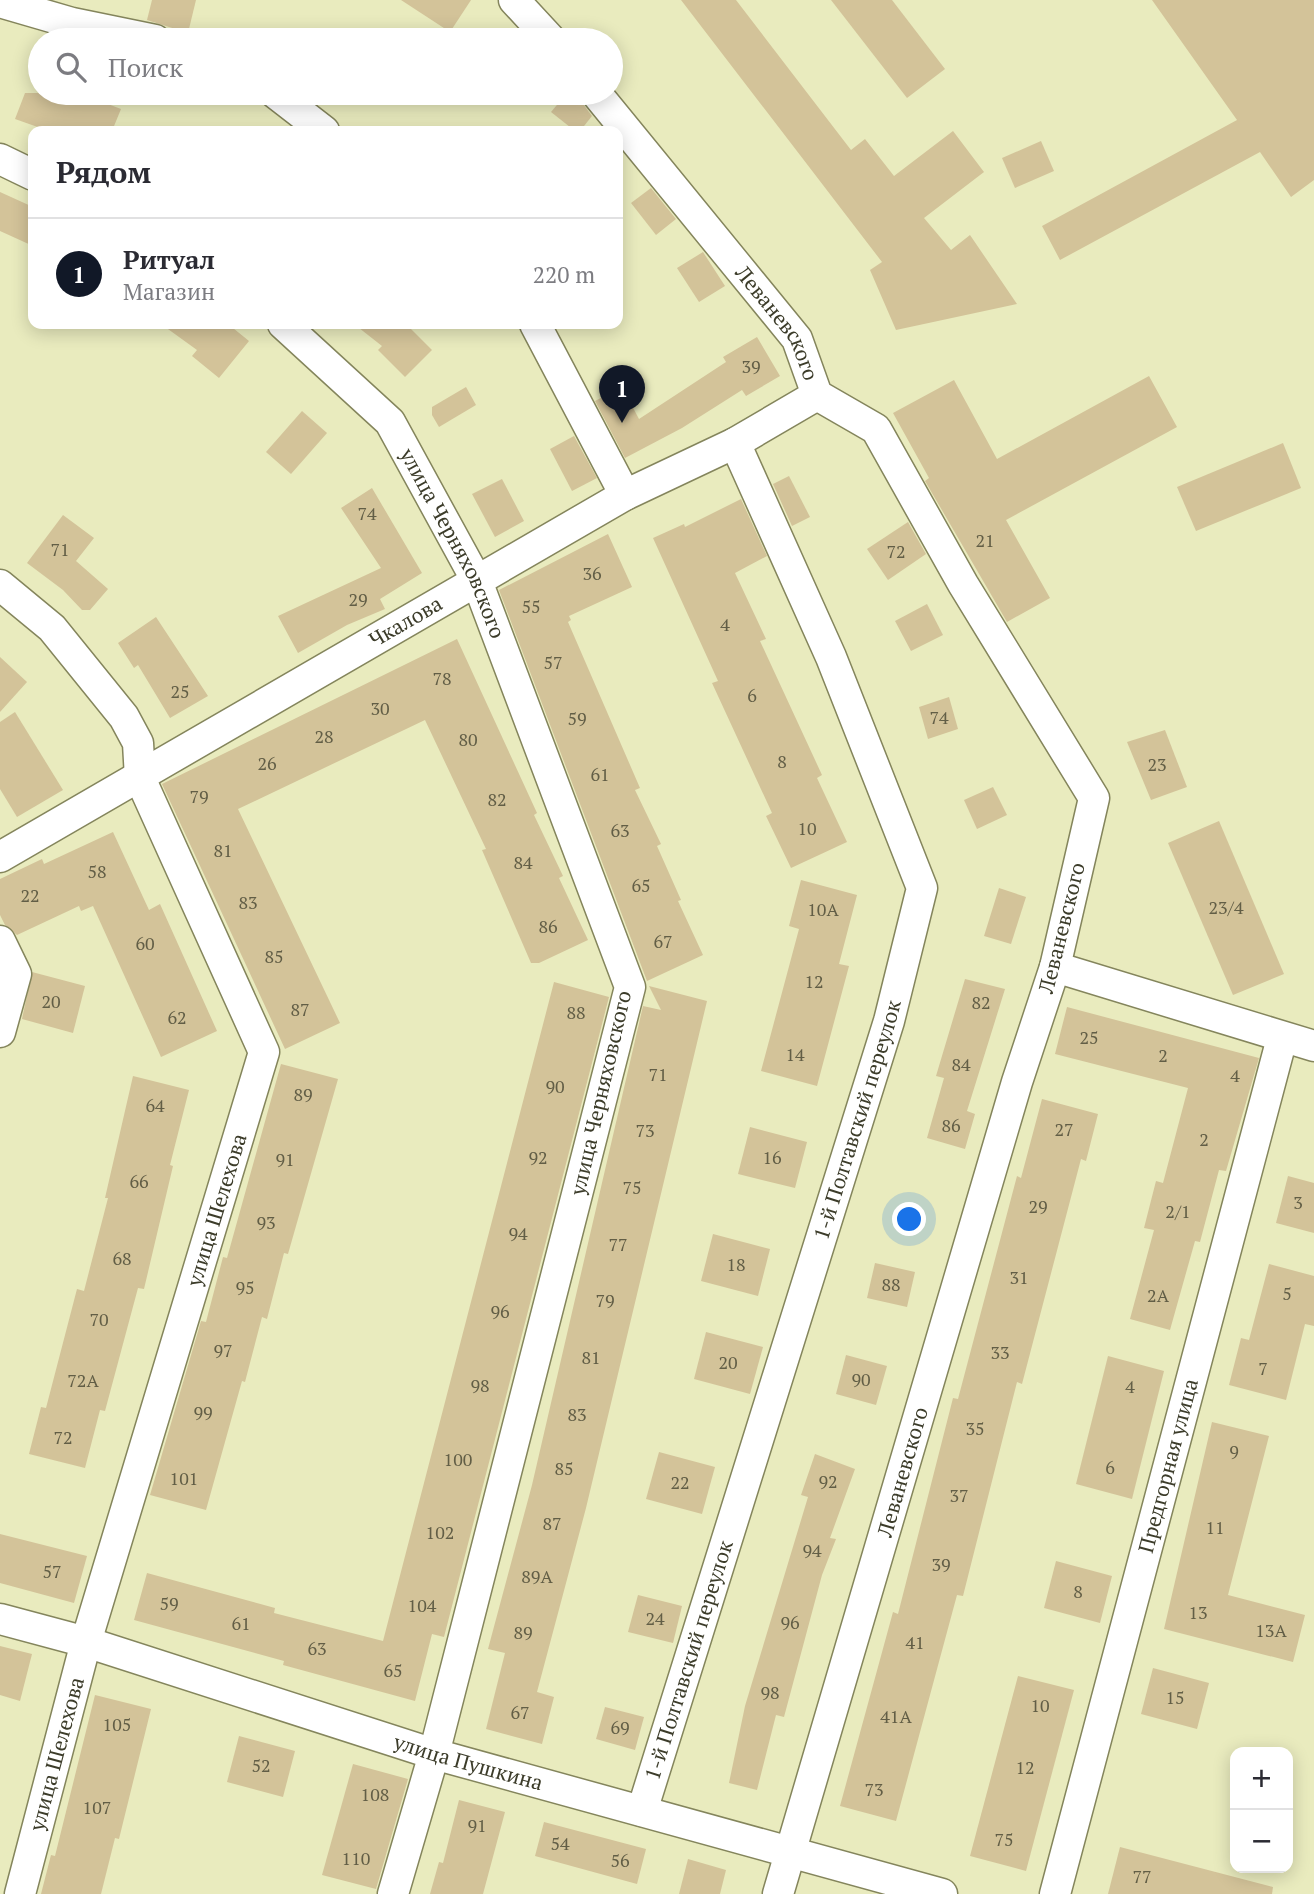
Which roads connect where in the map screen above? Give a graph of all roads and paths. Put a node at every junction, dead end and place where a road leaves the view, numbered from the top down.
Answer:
1 (514, 0) edge
2 (0, 2) edge
3 (96, 28) edge
4 (540, 28) edge
5 (290, 105) edge
6 (606, 105) edge
7 (318, 126) edge
8 (623, 126) edge
9 (623, 126) edge
10 (0, 159) edge
11 (28, 172) edge
12 (288, 329) edge
13 (538, 329) edge
14 (817, 395) junction
15 (735, 443) junction
16 (625, 495) junction
17 (477, 581) junction
18 (0, 584) edge
19 (140, 778) junction
20 (0, 857) edge
21 (0, 941) edge
22 (1055, 967) junction
23 (0, 1032) edge
24 (1282, 1038) junction
25 (1314, 1046) edge
26 (0, 1619) edge
27 (86, 1642) junction
28 (434, 1754) junction
29 (642, 1811) junction
30 (790, 1851) junction
31 (20, 1894) edge
32 (393, 1894) edge
33 (778, 1894) edge
34 (942, 1894) edge
35 (1055, 1894) edge

1 - 4 street
2 - 3 street
5 - 7 street
6 - 9 street, Леваневского
8 - 14 street, Леваневского
10 - 11 street
12 - 17 street, улица Черняховского
13 - 16 street
14 - 15 street, Чкалова
14 - 22 street, Леваневского
15 - 16 street, Чкалова
15 - 29 street, 1-й Полтавский переулок
16 - 17 street, Чкалова
17 - 19 street, Чкалова
17 - 28 street, улица Черняховского
18 - 19 street, улица Шелехова
19 - 20 street, Чкалова
19 - 27 street, улица Шелехова
21 - 23 street
22 - 24 street
22 - 30 street, Леваневского
24 - 25 street
24 - 35 street, Предгорная улица
26 - 27 street, улица Пушкина
27 - 28 street, улица Пушкина
27 - 31 street, улица Шелехова
28 - 29 street, улица Пушкина
28 - 32 street, улица Черняховского
29 - 30 street, улица Пушкина
30 - 33 street, Леваневского
30 - 34 street, улица Пушкина

